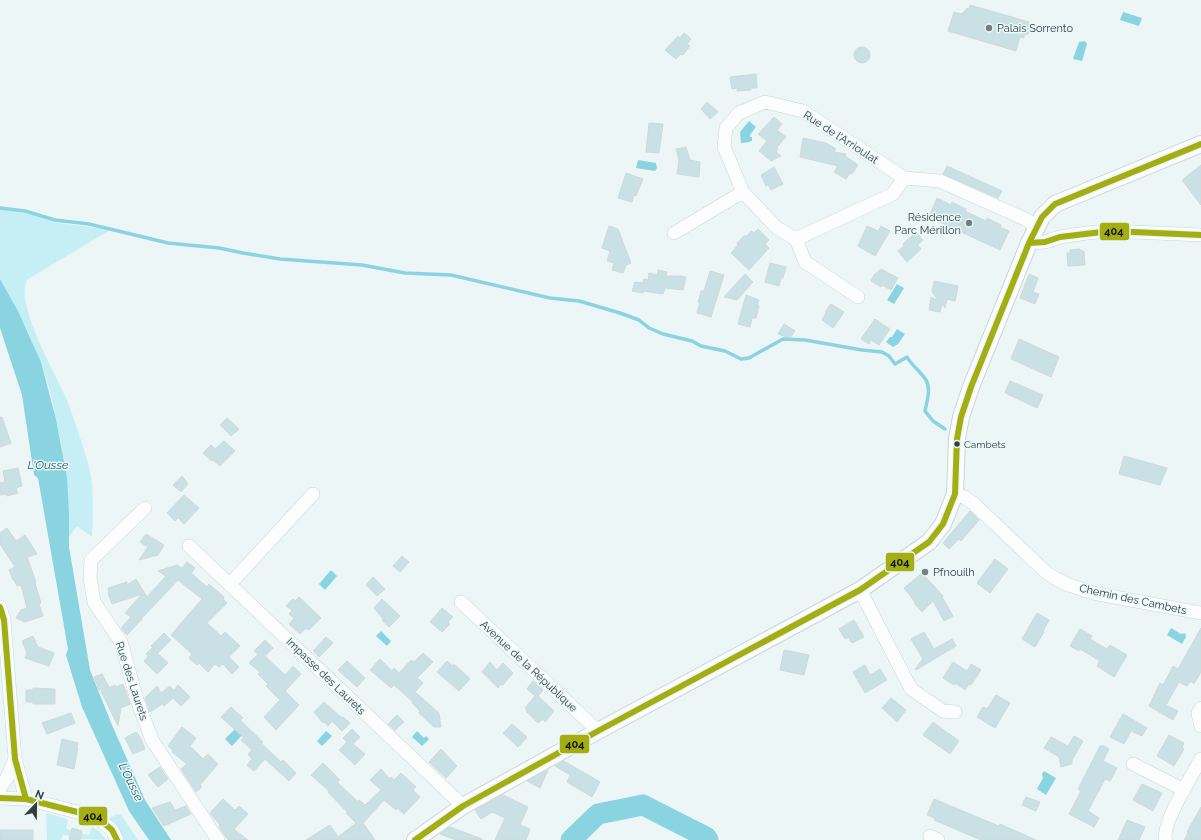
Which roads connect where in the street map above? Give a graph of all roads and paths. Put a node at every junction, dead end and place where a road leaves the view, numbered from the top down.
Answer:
1 (1201, 144) edge
2 (904, 178) junction
3 (743, 192) junction
4 (1037, 227) junction
5 (674, 233) dead end
6 (1201, 235) edge
7 (796, 239) junction
8 (1029, 243) junction
9 (858, 297) dead end
10 (313, 494) dead end
11 (955, 494) junction
12 (145, 508) dead end
13 (189, 546) dead end
14 (230, 584) junction
15 (860, 590) junction
16 (461, 602) dead end
17 (0, 607) edge
18 (1201, 613) edge
19 (1201, 708) edge
20 (955, 712) dead end
21 (1201, 726) edge
22 (598, 731) junction
23 (15, 759) junction
24 (1201, 759) edge
25 (1133, 764) dead end
26 (0, 788) edge
27 (1184, 790) junction
28 (0, 798) edge
29 (26, 799) junction
30 (463, 806) junction
31 (117, 840) edge
32 (218, 840) edge
33 (415, 840) edge
34 (1166, 840) edge

1 - 4 street
2 - 3 street, Rue de l'Arrioulat
2 - 4 street
2 - 7 street
3 - 5 street
3 - 7 street, Rue de l'Arrioulat
4 - 8 street
6 - 8 street
7 - 9 street
8 - 11 street
10 - 14 street
11 - 15 street
11 - 18 street, Chemin des Cambets
12 - 32 street, Rue des Laurets
13 - 14 street, Impasse des Laurets
14 - 30 street, Impasse des Laurets
15 - 20 street
15 - 22 street
16 - 22 street, Avenue de la République
17 - 23 street
19 - 21 street
22 - 30 street
23 - 26 street
23 - 29 street
24 - 27 street
25 - 27 street
27 - 34 street
28 - 29 street
29 - 31 street
30 - 33 street

